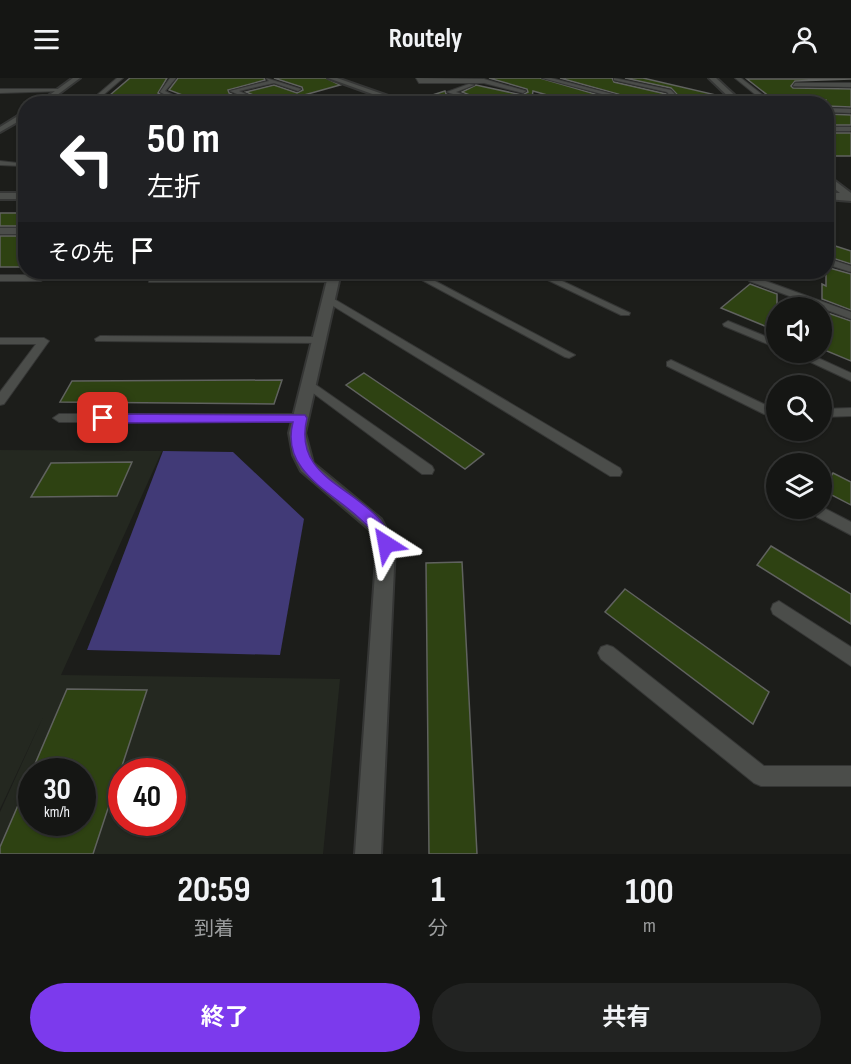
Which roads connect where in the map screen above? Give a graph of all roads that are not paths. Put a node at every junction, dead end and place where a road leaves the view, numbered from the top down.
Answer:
1 (77, 78) edge
2 (120, 78) edge
3 (173, 78) edge
4 (266, 78) edge
5 (331, 78) edge
6 (419, 78) edge
7 (545, 78) edge
8 (712, 78) edge
9 (738, 78) edge
10 (616, 79) edge
11 (275, 81) junction
12 (484, 81) junction
13 (795, 85) dead end
14 (851, 85) edge
15 (298, 89) dead end
16 (0, 91) edge
17 (58, 91) junction
18 (523, 91) dead end
19 (614, 95) dead end
20 (51, 96) edge
21 (99, 96) edge
22 (172, 96) edge
23 (245, 96) edge
24 (384, 96) edge
25 (463, 96) edge
26 (674, 96) edge
27 (732, 96) edge
28 (761, 96) edge
29 (834, 110) edge
30 (851, 111) edge
31 (18, 118) edge
32 (834, 129) edge
33 (851, 129) edge
34 (0, 130) edge
35 (11, 155) dead end
36 (18, 160) edge
37 (0, 164) edge
38 (18, 165) edge
39 (834, 183) edge
40 (0, 188) edge
41 (18, 188) edge
42 (848, 193) edge
43 (0, 196) edge
44 (18, 196) edge
45 (0, 231) edge
46 (18, 231) edge
47 (834, 264) edge
48 (851, 269) edge
49 (0, 278) edge
50 (18, 278) edge
51 (188, 279) edge
52 (333, 279) edge
53 (425, 279) edge
54 (551, 279) edge
55 (752, 279) dead end
56 (152, 280) dead end
57 (330, 299) junction
58 (625, 313) dead end
59 (851, 316) edge
60 (729, 324) dead end
61 (100, 339) dead end
62 (320, 340) junction
63 (766, 340) edge
64 (0, 341) edge
65 (569, 355) dead end
66 (819, 363) edge
67 (670, 364) dead end
68 (851, 377) edge
69 (309, 384) junction
70 (0, 401) edge
71 (766, 410) edge
72 (851, 412) edge
73 (832, 413) edge
74 (59, 418) dead end
75 (301, 418) junction
76 (428, 470) dead end
77 (615, 472) dead end
78 (832, 519) edge
79 (851, 529) edge
80 (779, 609) dead end
81 (607, 652) dead end
82 (851, 657) edge
83 (851, 776) edge
84 (368, 854) edge

1 - 17 street
2 - 21 lane
3 - 22 lane
4 - 11 lane
5 - 24 street
6 - 12 lane
7 - 19 lane
8 - 27 street
9 - 28 lane
10 - 26 lane
11 - 15 lane
11 - 23 lane
12 - 18 lane
12 - 25 lane
13 - 14 lane
16 - 17 lane
17 - 20 street
29 - 30 lane
31 - 34 street
32 - 33 lane
35 - 36 lane
37 - 38 lane
39 - 42 street
40 - 41 street
43 - 44 street
45 - 46 lane
47 - 48 lane
49 - 50 lane
51 - 56 lane
52 - 57 street
53 - 65 lane
54 - 58 lane
55 - 59 lane
57 - 62 street
57 - 77 lane
60 - 63 lane
61 - 62 lane
62 - 69 street
64 - 70 lane
66 - 68 lane
67 - 71 lane
69 - 75 street
69 - 76 lane
72 - 73 lane
74 - 75 lane
75 - 84 street
78 - 79 lane
80 - 82 lane
81 - 83 lane

